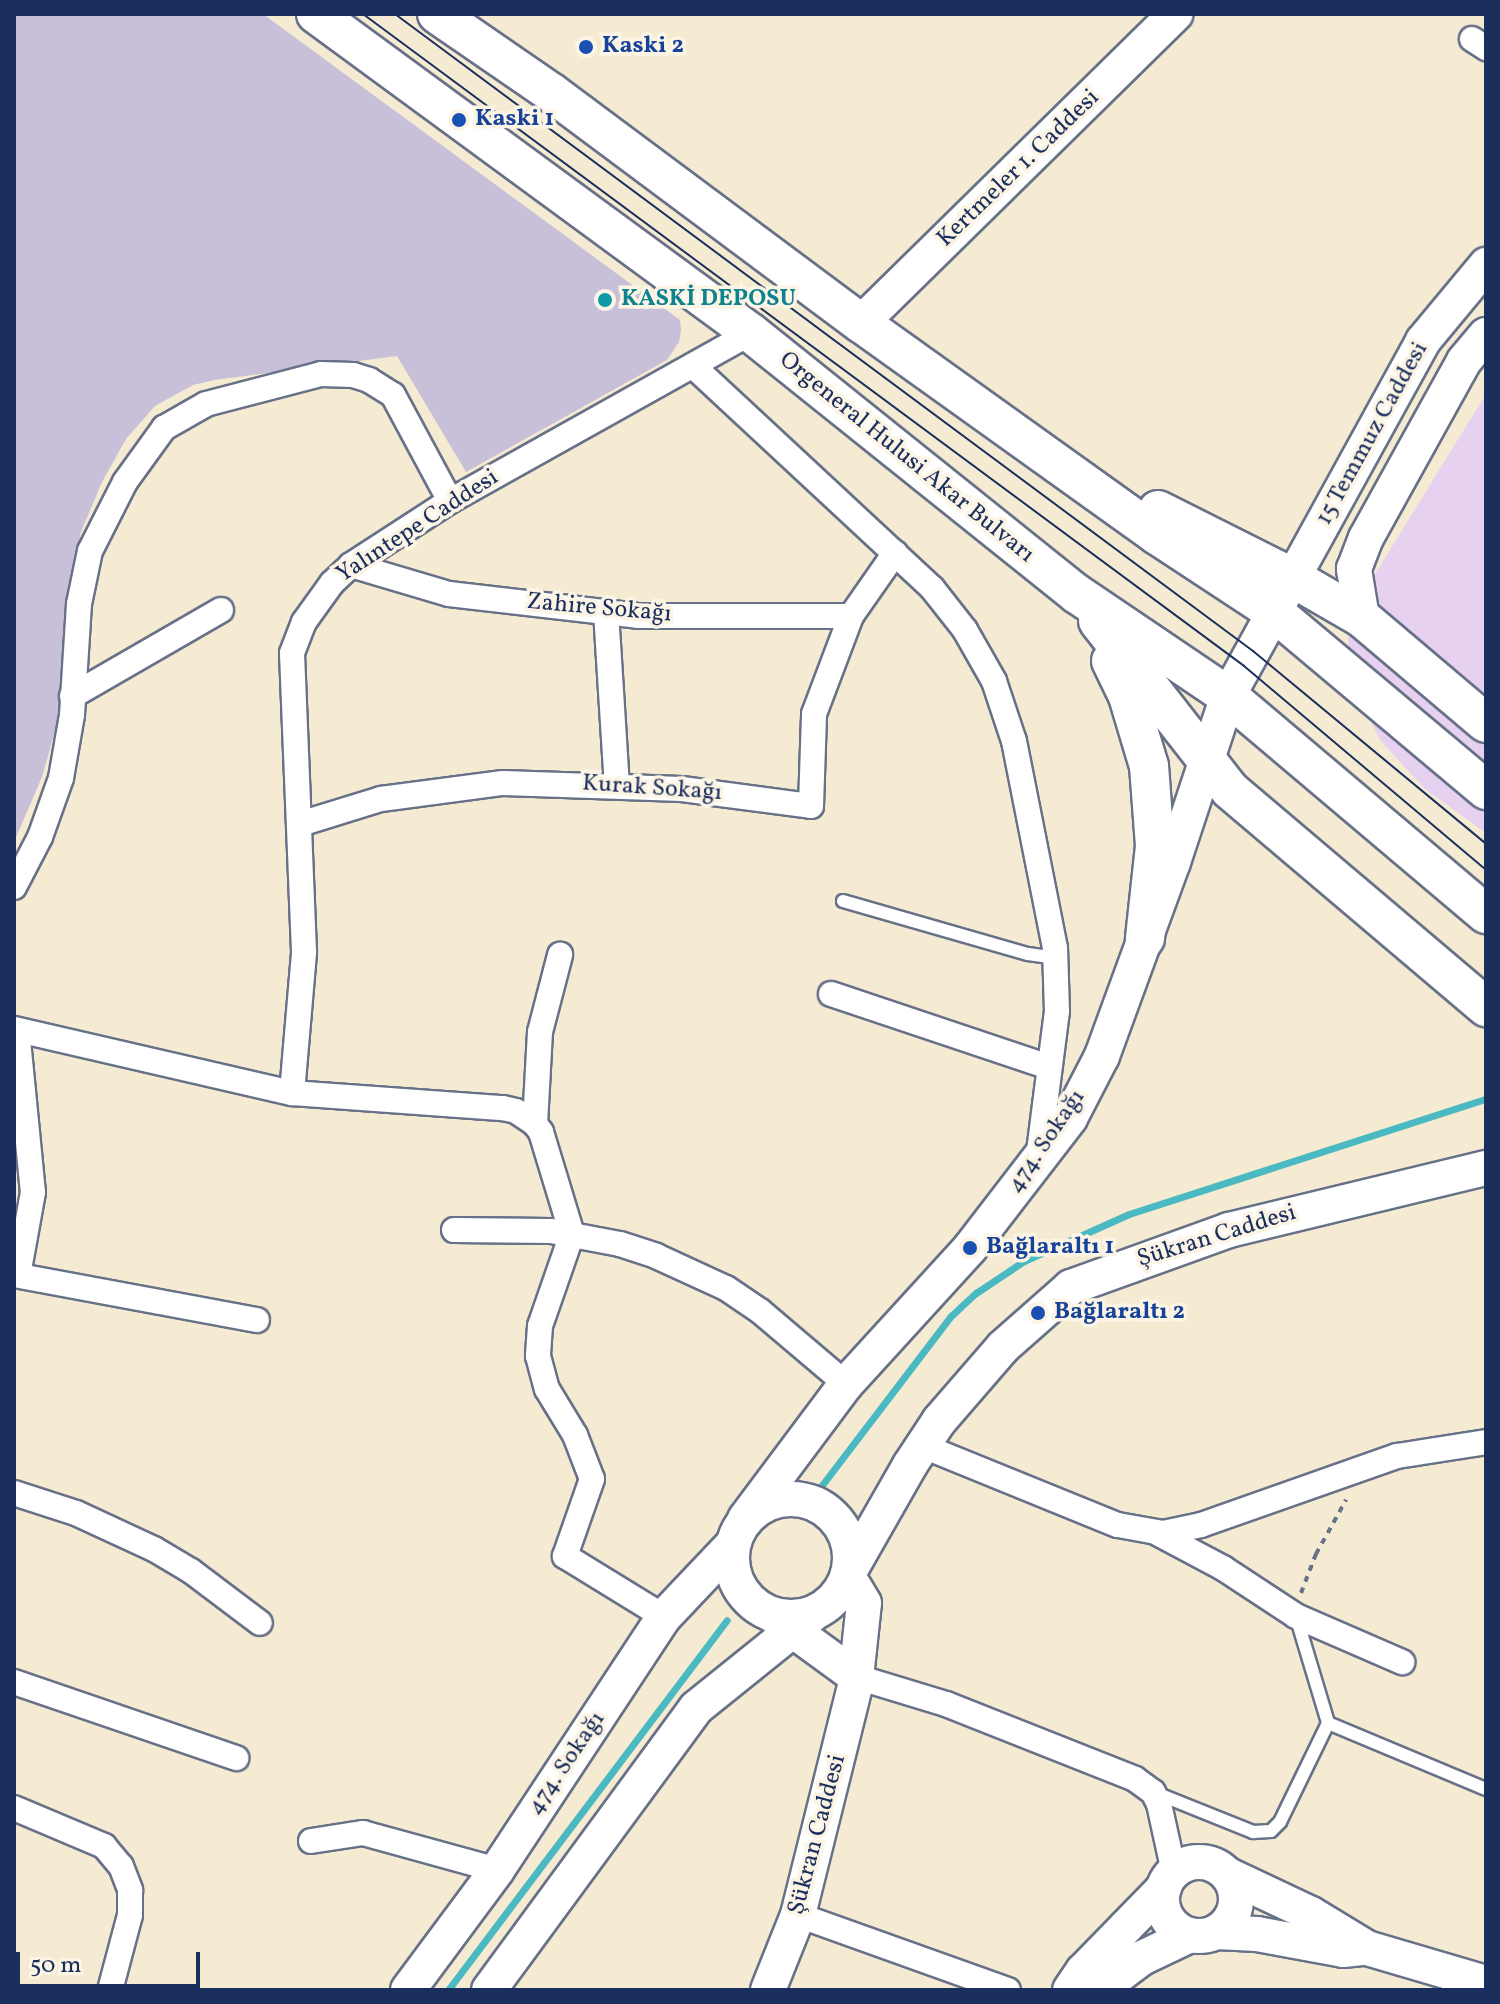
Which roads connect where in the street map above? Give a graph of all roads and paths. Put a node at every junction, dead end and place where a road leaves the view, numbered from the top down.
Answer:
1 (316, 14) edge
2 (1175, 14) edge
3 (453, 19) edge
4 (1486, 265) edge
5 (861, 323) junction
6 (751, 333) junction
7 (1486, 335) edge
8 (693, 366) junction
9 (1046, 454) junction
10 (450, 501) junction
11 (895, 553) junction
12 (351, 565) junction
13 (1293, 578) junction
14 (1077, 594) junction
15 (221, 610) dead end
16 (606, 612) junction
17 (1274, 612) junction
18 (851, 616) junction
19 (1362, 618) junction
20 (72, 696) junction
21 (1228, 696) junction
22 (1486, 723) edge
23 (1207, 760) junction
24 (617, 785) junction
25 (1486, 790) edge
26 (300, 824) junction
27 (14, 887) edge
28 (843, 901) dead end
29 (1486, 914) edge
30 (1145, 938) junction
31 (560, 955) dead end
32 (1055, 958) junction
33 (831, 994) dead end
34 (1486, 1007) edge
35 (15, 1029) edge
36 (1049, 1067) junction
37 (292, 1093) junction
38 (535, 1124) junction
39 (1038, 1161) junction
40 (1486, 1168) edge
41 (454, 1230) dead end
42 (572, 1234) junction
43 (16, 1275) edge
44 (257, 1320) dead end
45 (846, 1384) junction
46 (1486, 1442) edge
47 (923, 1446) junction
48 (1373, 1463) junction
49 (14, 1493) edge
50 (739, 1532) junction
51 (1156, 1532) junction
52 (848, 1574) junction
53 (1296, 1616) junction
54 (664, 1617) junction
55 (792, 1619) junction
56 (260, 1623) dead end
57 (1402, 1662) dead end
58 (857, 1677) junction
59 (14, 1682) edge
60 (1328, 1723) junction
61 (236, 1758) dead end
62 (1486, 1789) edge
63 (1153, 1792) junction
64 (14, 1808) edge
65 (311, 1841) dead end
66 (497, 1870) junction
67 (1228, 1875) junction
68 (1169, 1880) junction
69 (798, 1915) junction
70 (1203, 1934) junction
71 (1367, 1948) junction
72 (1486, 1983) edge
73 (110, 1990) edge
74 (408, 1990) edge
75 (489, 1990) edge
76 (768, 1990) edge
77 (1008, 1990) edge
78 (1070, 1990) edge
79 (1099, 1990) edge

1 - 6 main road, Orgeneral Hulusi Akar Bulvarı
2 - 5 street, Kertmeler 1. Caddesi
3 - 5 main road
4 - 13 street, 15 Temmuz Caddesi
5 - 9 main road
6 - 8 street, Yalıntepe Caddesi
6 - 14 main road, Orgeneral Hulusi Akar Bulvarı
7 - 19 street, 15 Temmuz Caddesi
8 - 10 street, Yalıntepe Caddesi
8 - 11 street
9 - 13 main road
9 - 17 main road
10 - 12 street, Yalıntepe Caddesi
10 - 20 street
11 - 18 street
11 - 32 street
12 - 16 street, Zahire Sokağı
12 - 26 street, Yalıntepe Caddesi
13 - 17 street, 15 Temmuz Caddesi
13 - 19 main road
14 - 21 main road, Orgeneral Hulusi Akar Bulvarı
14 - 23 main road
14 - 30 main road
15 - 20 street
16 - 18 street, Zahire Sokağı
16 - 24 street
17 - 21 street, 15 Temmuz Caddesi
17 - 25 main road
18 - 24 street, Kurak Sokağı
19 - 22 main road
20 - 27 street
21 - 23 street, 474. Sokağı
21 - 29 main road, Orgeneral Hulusi Akar Bulvarı
23 - 30 street, 474. Sokağı
23 - 34 main road
24 - 26 street, Kurak Sokağı
26 - 37 street, Yalıntepe Caddesi
28 - 32 lane
30 - 39 street, 474. Sokağı
31 - 38 street
32 - 36 street
33 - 36 street
35 - 37 street
35 - 43 street
36 - 39 street
37 - 38 street
38 - 42 street
39 - 45 street, 474. Sokağı
40 - 47 street, Şükran Caddesi
41 - 42 street
42 - 45 street
42 - 54 street
43 - 44 street
45 - 50 street, 474. Sokağı
46 - 48 street
47 - 51 street
47 - 52 street, Şükran Caddesi
48 - 51 street
48 - 53 path
49 - 56 street
50 - 52 street
50 - 54 street, 474. Sokağı
50 - 55 street
51 - 53 street
52 - 55 street
52 - 58 street, Şükran Caddesi
53 - 57 street
53 - 60 lane
54 - 66 street, 474. Sokağı
55 - 58 street
55 - 75 street
58 - 63 street
58 - 69 street, Şükran Caddesi
59 - 61 street
60 - 62 lane
60 - 63 lane
63 - 68 street
64 - 73 street
65 - 66 street
66 - 74 street, 474. Sokağı
67 - 68 street
67 - 70 street
67 - 71 street
68 - 70 street
68 - 78 street
69 - 76 street, Şükran Caddesi
69 - 77 street
70 - 71 street
70 - 79 street
71 - 72 street

